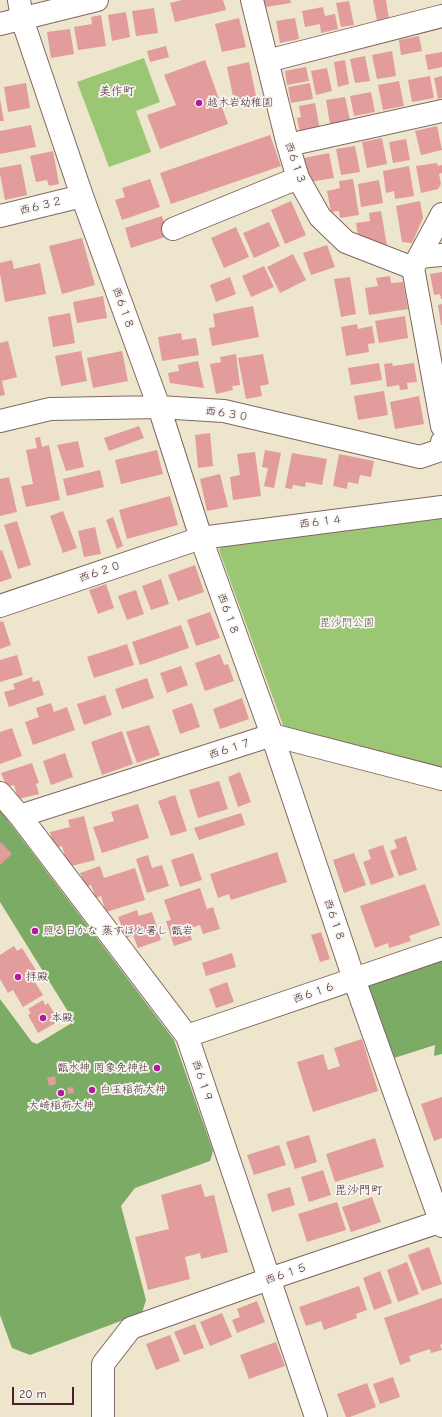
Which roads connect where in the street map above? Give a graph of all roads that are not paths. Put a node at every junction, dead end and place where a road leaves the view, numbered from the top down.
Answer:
1 (97, 0) edge
2 (252, 0) edge
3 (21, 9) edge
4 (442, 16) edge
5 (0, 24) edge
6 (267, 61) junction
7 (442, 111) edge
8 (288, 145) junction
9 (298, 178) junction
10 (82, 196) junction
11 (442, 214) edge
12 (0, 216) edge
13 (173, 229) dead end
14 (442, 255) edge
15 (416, 263) junction
16 (435, 345) edge
17 (159, 407) junction
18 (0, 421) edge
19 (442, 426) edge
20 (442, 442) edge
21 (442, 507) edge
22 (201, 538) junction
23 (0, 606) edge
24 (272, 735) junction
25 (442, 779) edge
26 (0, 792) edge
27 (20, 816) junction
28 (442, 949) edge
29 (354, 979) junction
30 (187, 1036) junction
31 (441, 1223) edge
32 (269, 1279) junction
33 (103, 1417) edge
34 (316, 1417) edge

1 - 3 street
2 - 6 street, 西６１３
3 - 5 street
3 - 10 street, 西６１８
4 - 6 street
6 - 8 street, 西６１３
7 - 8 street
8 - 9 street, 西６１３
9 - 13 street
9 - 15 street, 西６１３
10 - 12 street, 西６３２
10 - 17 street, 西６１８
11 - 15 street
14 - 15 street
15 - 16 street
16 - 19 street
17 - 18 street, 西６３０
17 - 20 street, 西６３０
17 - 22 street, 西６１８
21 - 22 street, 西６１４
22 - 23 street, 西６２０
22 - 24 street, 西６１８
24 - 25 street
24 - 27 street, 西６１７
24 - 29 street, 西６１８
26 - 27 street, 西６１９
27 - 30 street, 西６１９
28 - 29 street, 西６１６
29 - 30 street, 西６１６
29 - 31 street, 西６１８
30 - 32 street, 西６１９
31 - 32 street, 西６１５
32 - 33 street, 西６１５
32 - 34 street, 西６１９

